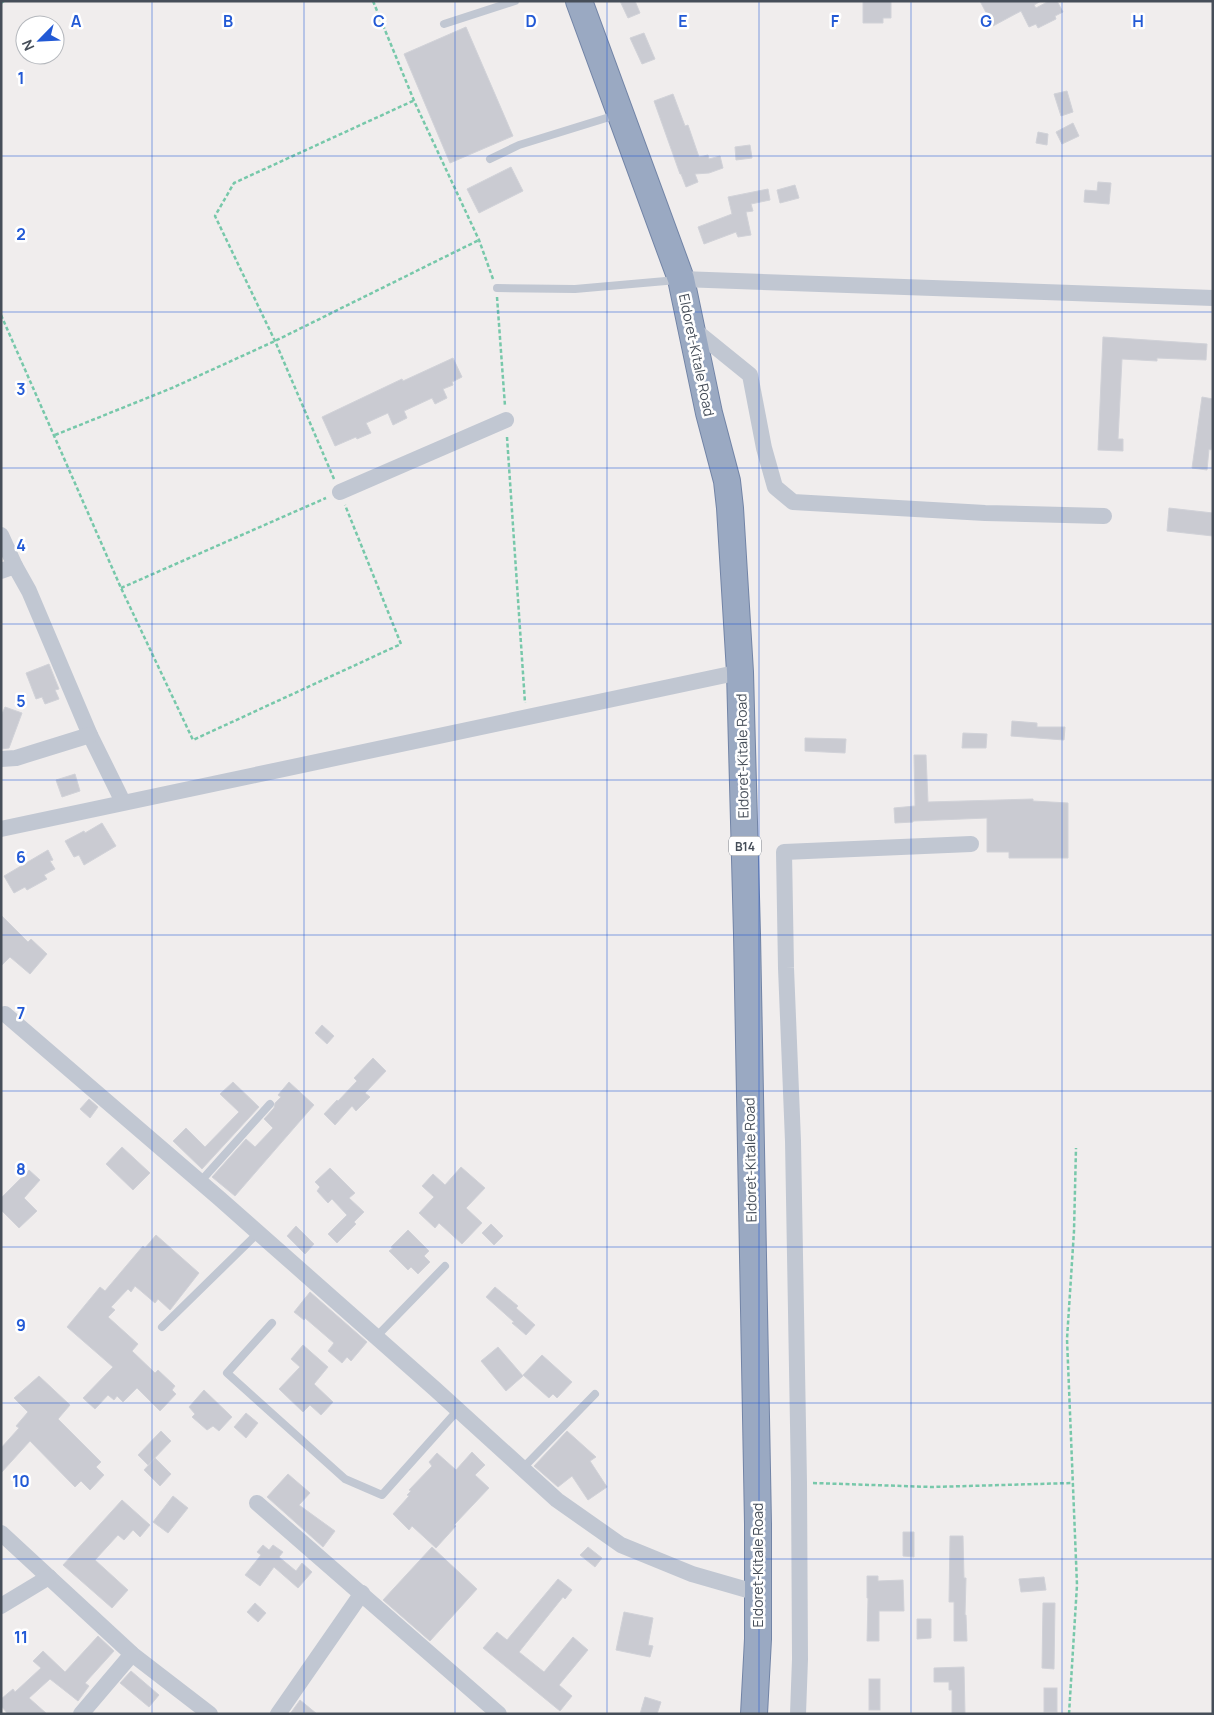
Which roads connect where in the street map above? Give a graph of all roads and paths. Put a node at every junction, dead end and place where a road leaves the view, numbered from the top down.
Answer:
1 (373, 1) edge
2 (515, 1) edge
3 (578, 1) edge
4 (444, 24) dead end
5 (415, 100) dead end
6 (620, 114) junction
7 (490, 159) dead end
8 (478, 240) junction
9 (681, 279) junction
10 (497, 288) junction
11 (1213, 298) edge
12 (1, 315) edge
13 (692, 328) junction
14 (275, 341) junction
15 (506, 420) junction
16 (55, 435) junction
17 (340, 492) junction
18 (1104, 516) dead end
19 (1, 535) edge
20 (8, 569) edge
21 (121, 588) junction
22 (740, 672) junction
23 (526, 717) junction
24 (90, 735) junction
25 (1, 759) edge
26 (123, 802) junction
27 (1, 828) edge
28 (971, 844) dead end
29 (6, 1014) dead end
30 (270, 1104) dead end
31 (1076, 1148) dead end
32 (200, 1182) junction
33 (258, 1233) junction
34 (445, 1266) dead end
35 (272, 1323) dead end
36 (162, 1327) dead end
37 (376, 1337) junction
38 (594, 1394) dead end
39 (458, 1410) junction
40 (522, 1469) junction
41 (799, 1482) junction
42 (1072, 1483) junction
43 (257, 1503) dead end
44 (1, 1533) edge
45 (49, 1577) junction
46 (362, 1593) junction
47 (758, 1593) junction
48 (1, 1606) edge
49 (132, 1654) junction
50 (81, 1714) edge
51 (210, 1714) edge
52 (278, 1714) edge
53 (499, 1714) edge
54 (754, 1714) edge
55 (798, 1714) edge
56 (1069, 1714) edge

1 - 8 path
2 - 4 lane
3 - 6 highway, Eldoret-Kitale Road / B14
5 - 14 path
6 - 7 lane
6 - 9 highway, Eldoret-Kitale Road / B14
8 - 10 path
8 - 14 path
9 - 10 lane
9 - 11 street
9 - 13 highway, Eldoret-Kitale Road / B14
10 - 15 path
12 - 16 path
13 - 18 street
13 - 22 highway, Eldoret-Kitale Road / B14
14 - 16 path
14 - 17 path
15 - 17 street
15 - 23 path
16 - 21 path
17 - 21 path
17 - 21 path
19 - 20 street
20 - 24 street
22 - 23 street
22 - 47 highway, Eldoret-Kitale Road / B14
23 - 26 street
24 - 25 street
24 - 26 street
26 - 27 street
28 - 41 street
29 - 32 street
30 - 32 lane
31 - 42 path
32 - 33 street
33 - 36 lane
33 - 37 street
34 - 37 lane
35 - 39 lane
37 - 39 street
38 - 40 lane
39 - 40 street
40 - 47 street
41 - 42 path
41 - 55 street
42 - 56 path
43 - 46 street
44 - 45 street
45 - 48 street
45 - 49 street
46 - 52 street
46 - 53 street
47 - 54 highway, Eldoret-Kitale Road / B14
49 - 50 street
49 - 51 street

